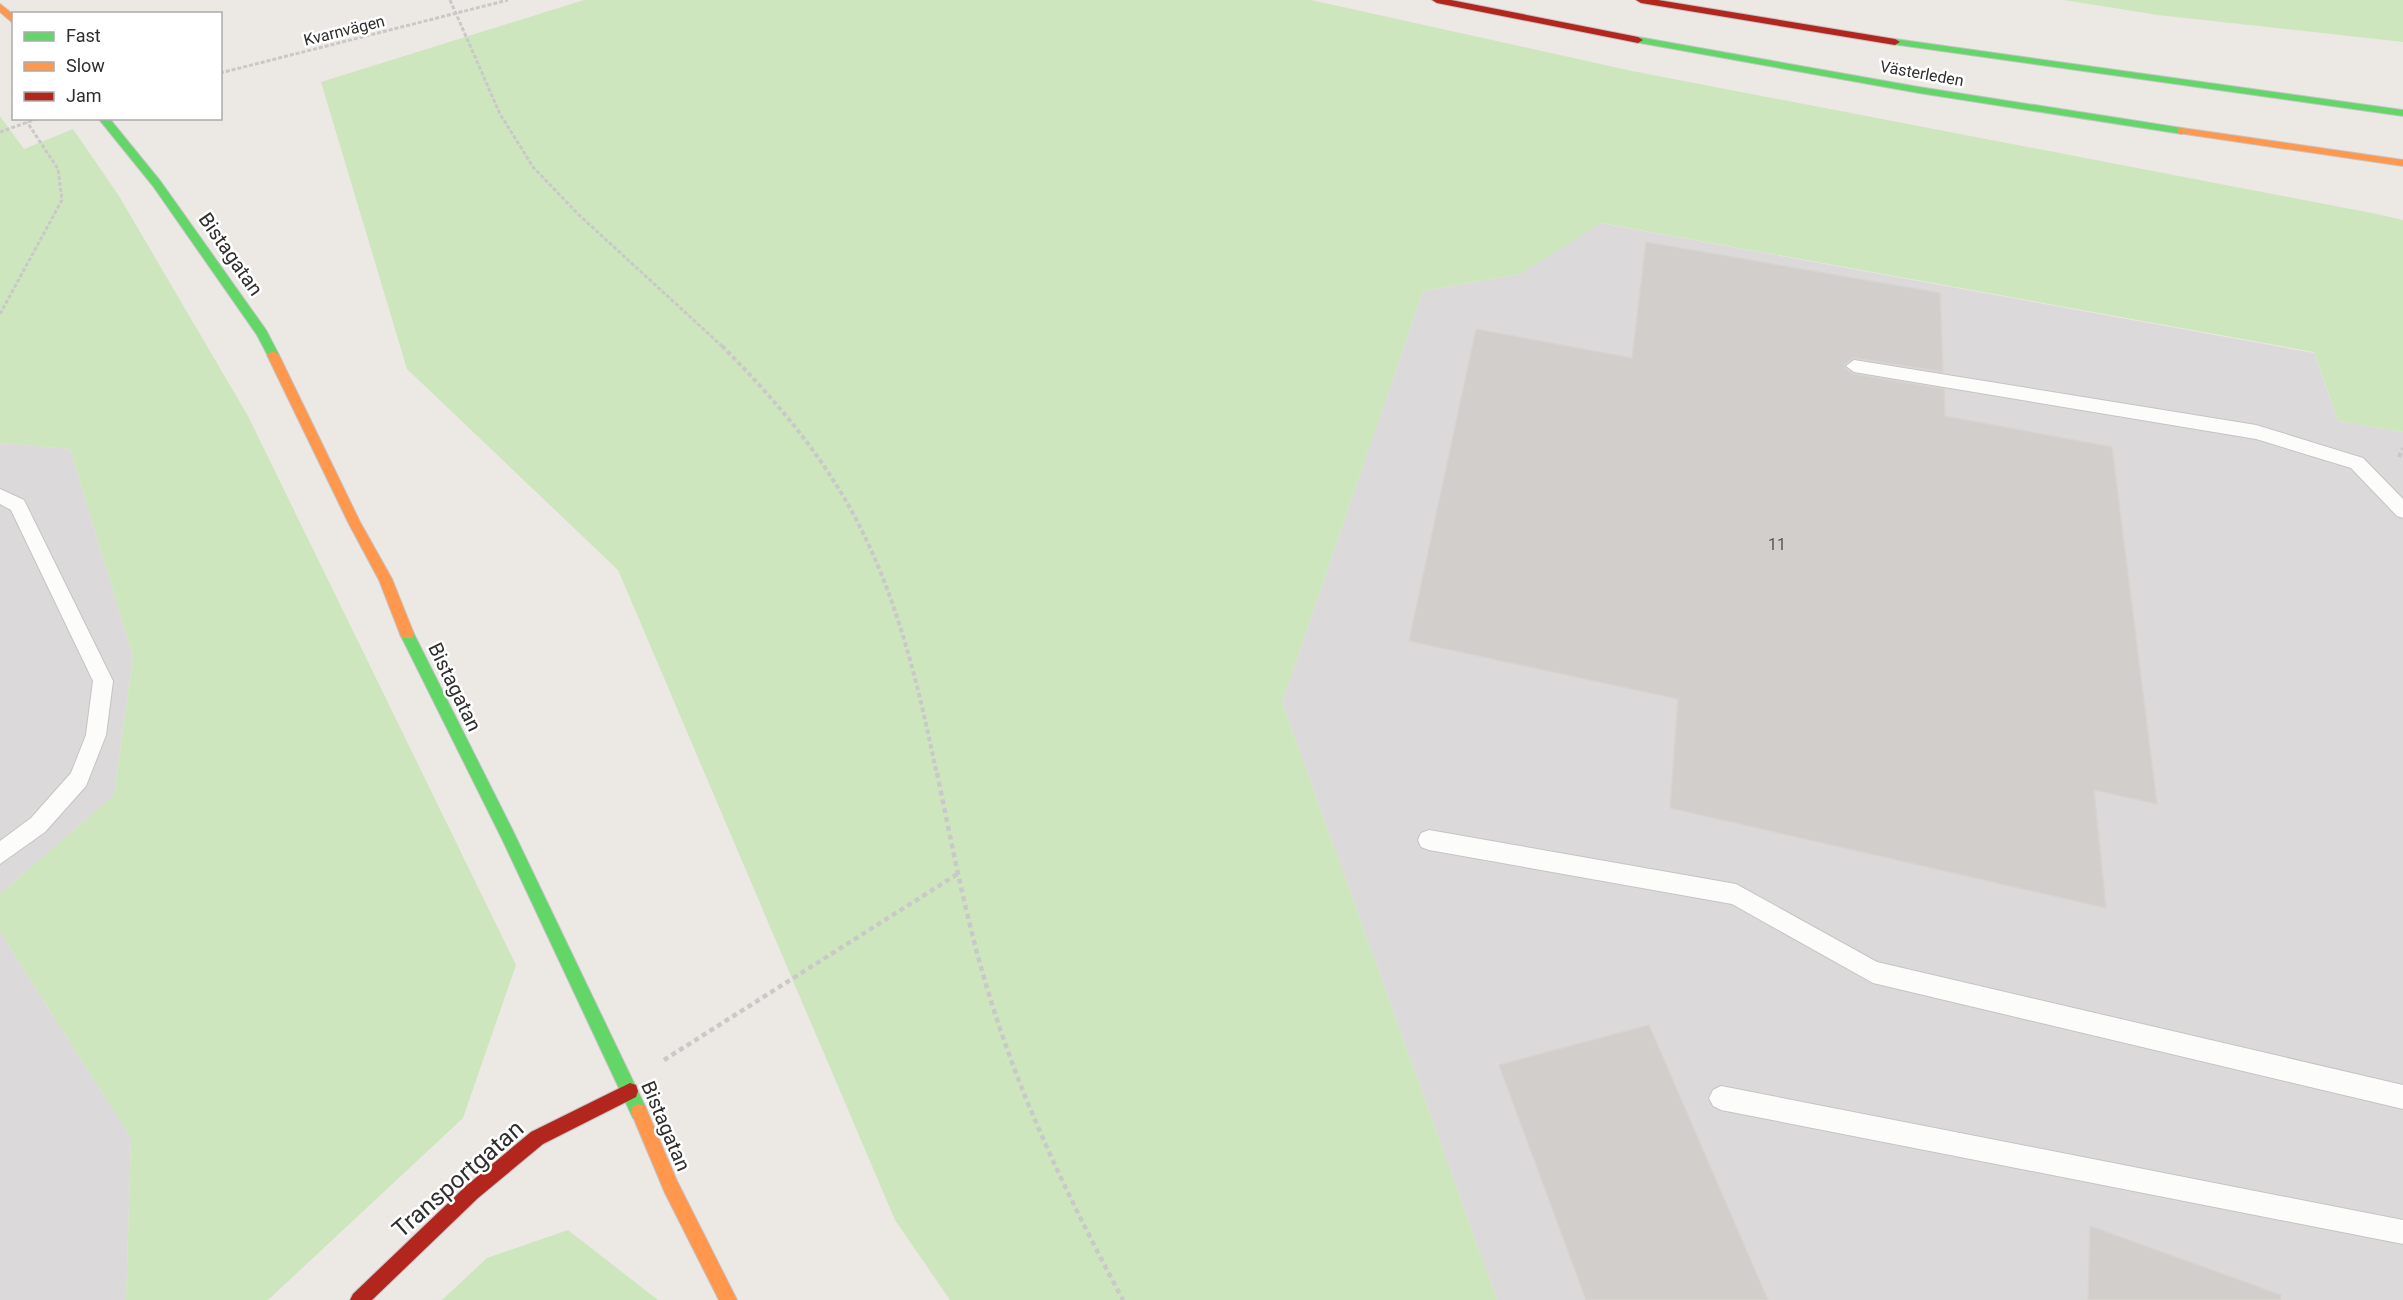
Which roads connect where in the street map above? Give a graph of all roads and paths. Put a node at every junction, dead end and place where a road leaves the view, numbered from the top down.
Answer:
1 (450, 0) edge
2 (508, 0) edge
3 (1437, 0) edge
4 (1641, 0) edge
5 (0, 7) edge
6 (458, 14) junction
7 (12, 19) edge
8 (222, 73) edge
9 (2403, 113) edge
10 (34, 120) edge
11 (105, 120) edge
12 (27, 123) junction
13 (0, 132) edge
14 (2403, 163) edge
15 (0, 314) edge
16 (1854, 366) dead end
17 (0, 496) edge
18 (2403, 511) edge
19 (1429, 840) dead end
20 (0, 854) edge
21 (958, 873) junction
22 (630, 1091) junction
23 (2403, 1097) edge
24 (1721, 1098) dead end
25 (2403, 1232) edge
26 (358, 1300) edge
27 (728, 1300) edge
28 (1123, 1300) edge

1 - 6 path
2 - 6 path, Kvarnvägen
3 - 14 main road, Västerleden
4 - 9 main road, Västerleden
5 - 7 main road
6 - 8 path, Kvarnvägen
6 - 21 path
10 - 12 path
11 - 22 main road, Bistagatan
12 - 13 path
12 - 15 path
16 - 18 lane
17 - 20 lane
19 - 23 lane
21 - 22 path
21 - 28 path
22 - 26 main road, Transportgatan
22 - 27 main road, Bistagatan
24 - 25 lane

